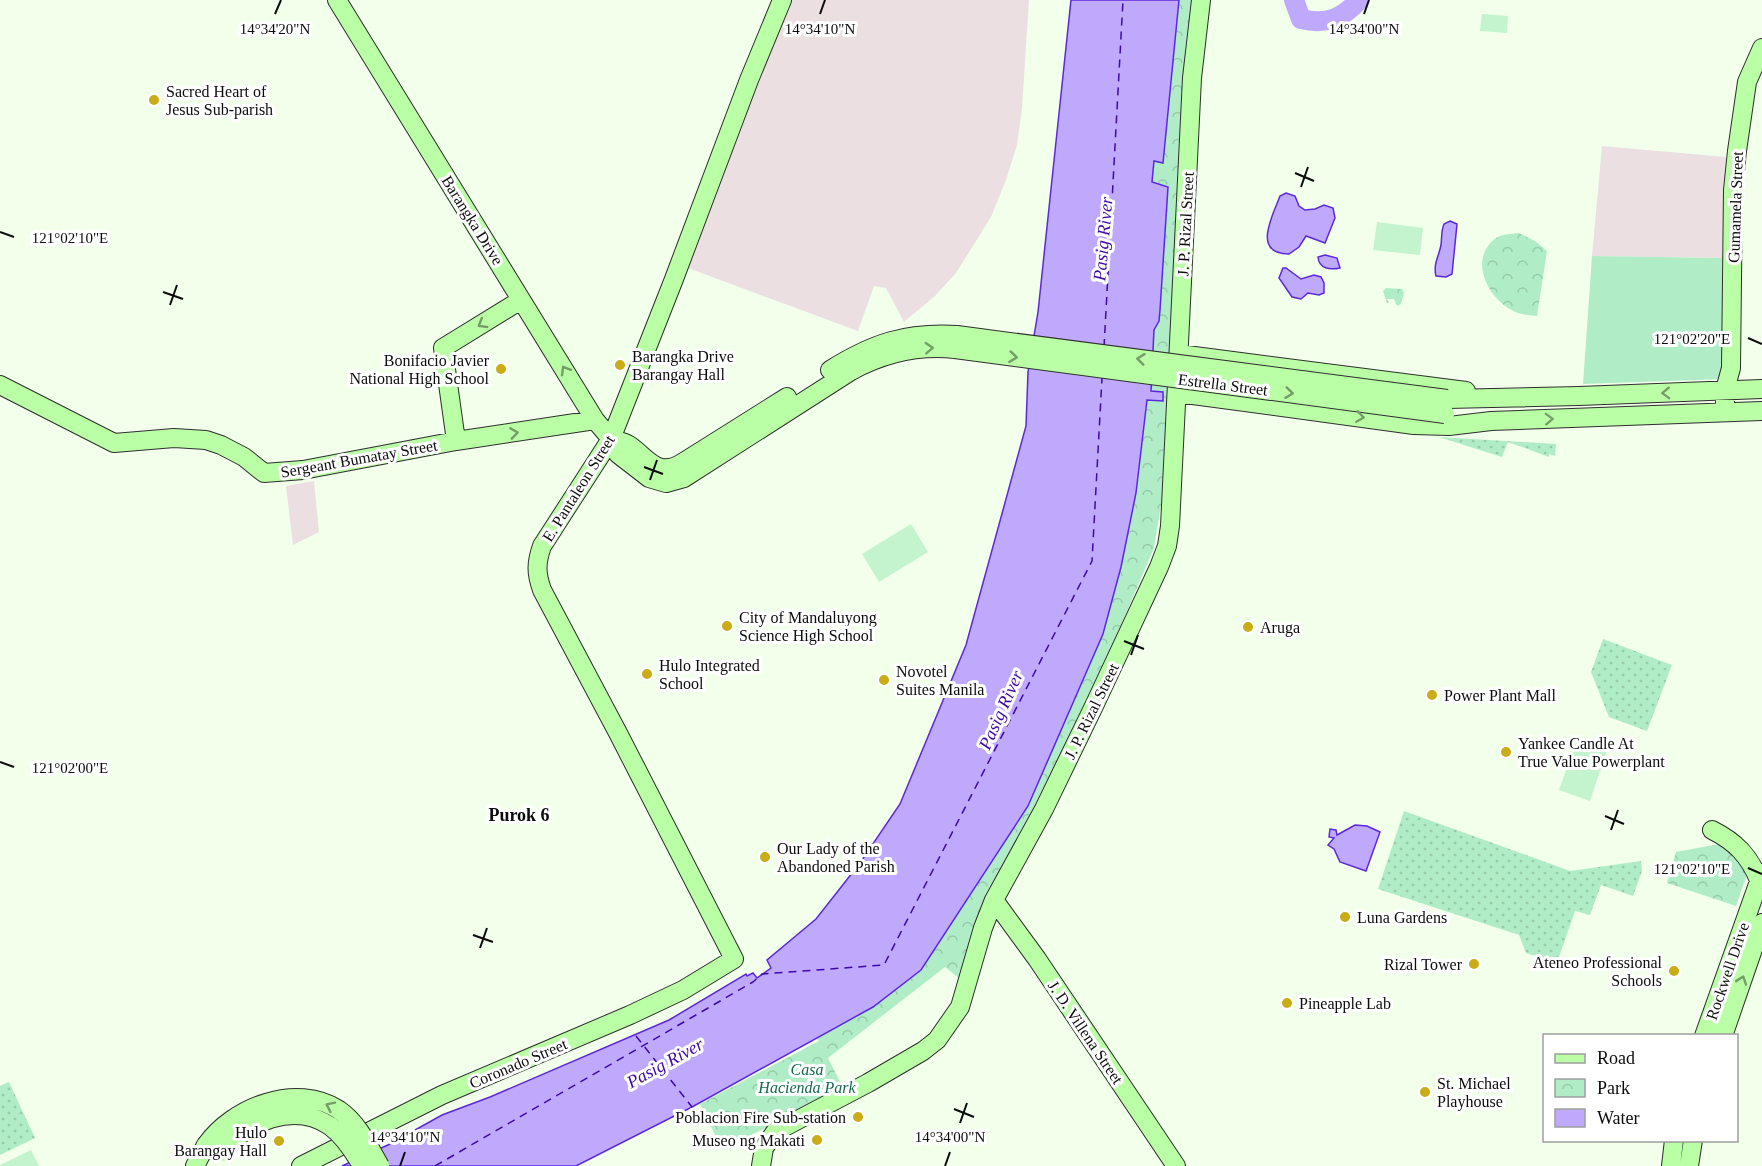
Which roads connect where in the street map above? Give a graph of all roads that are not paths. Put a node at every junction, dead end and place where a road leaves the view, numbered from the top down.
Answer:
1 (337, 0) edge
2 (782, 0) edge
3 (1202, 4) edge
4 (1762, 48) edge
5 (521, 300) junction
6 (956, 342) joint
7 (1179, 354) junction
8 (1264, 366) junction
9 (0, 385) edge
10 (1762, 389) edge
11 (1732, 390) junction
12 (1178, 393) junction
13 (1268, 404) junction
14 (1450, 407) junction
15 (1762, 411) edge
16 (1733, 412) junction
17 (595, 420) junction
18 (611, 439) junction
19 (456, 441) junction
20 (1712, 830) dead end
21 (1761, 877) edge
22 (994, 900) junction
23 (1762, 923) edge
24 (734, 959) joint
25 (1704, 1034) edge
26 (1724, 1034) edge
27 (788, 1125) junction
28 (1674, 1142) edge
29 (1693, 1142) edge
30 (216, 1154) edge
31 (196, 1165) edge
32 (302, 1166) edge
33 (362, 1166) edge
34 (380, 1166) edge
35 (761, 1166) edge
36 (771, 1166) edge
37 (1176, 1166) edge
38 (1671, 1166) edge
39 (1689, 1166) edge

1 - 5 main road, Barangka Drive
2 - 18 main road, E. Pantaleon Street
3 - 7 main road, J. P. Rizal Street
4 - 11 main road, Gumamela Street
17 -> 5 main road, Barangka Drive
5 -> 19 main road
6 - 14 main road, Estrella Street, bridge
6 - 18 main road, Barangka Drive
7 - 8 main road, Estrella Street
7 - 12 main road, J. P. Rizal Street
8 - 13 main road
8 - 14 main road, Estrella Street
9 - 19 main road, Sergeant Bumatay Street
10 - 11 main road, Estrella Street
11 -> 14 main road, Estrella Street
11 - 16 main road, Gumamela Street
12 - 13 main road, Estrella Street
12 - 22 main road, J. P. Rizal Street
13 -> 14 main road, Estrella Street
14 -> 16 main road, Estrella Street
15 - 16 main road, Estrella Street
17 - 18 main road, Barangka Drive
19 -> 17 main road, Sergeant Bumatay Street
18 - 24 main road, E. Pantaleon Street
20 - 21 main road
21 - 25 main road, Rockwell Drive
22 - 27 main road, J. P. Rizal Street
22 - 37 main road, J. D. Villena Street
26 -> 23 main road, Rockwell Drive
24 - 32 main road, Coronado Street
27 - 35 main road, J. P. Rizal Street
27 - 36 main road
28 - 38 main road
29 - 39 main road
30 - 31 main road
30 - 33 main road, bridge
34 -> 30 main road, bridge

